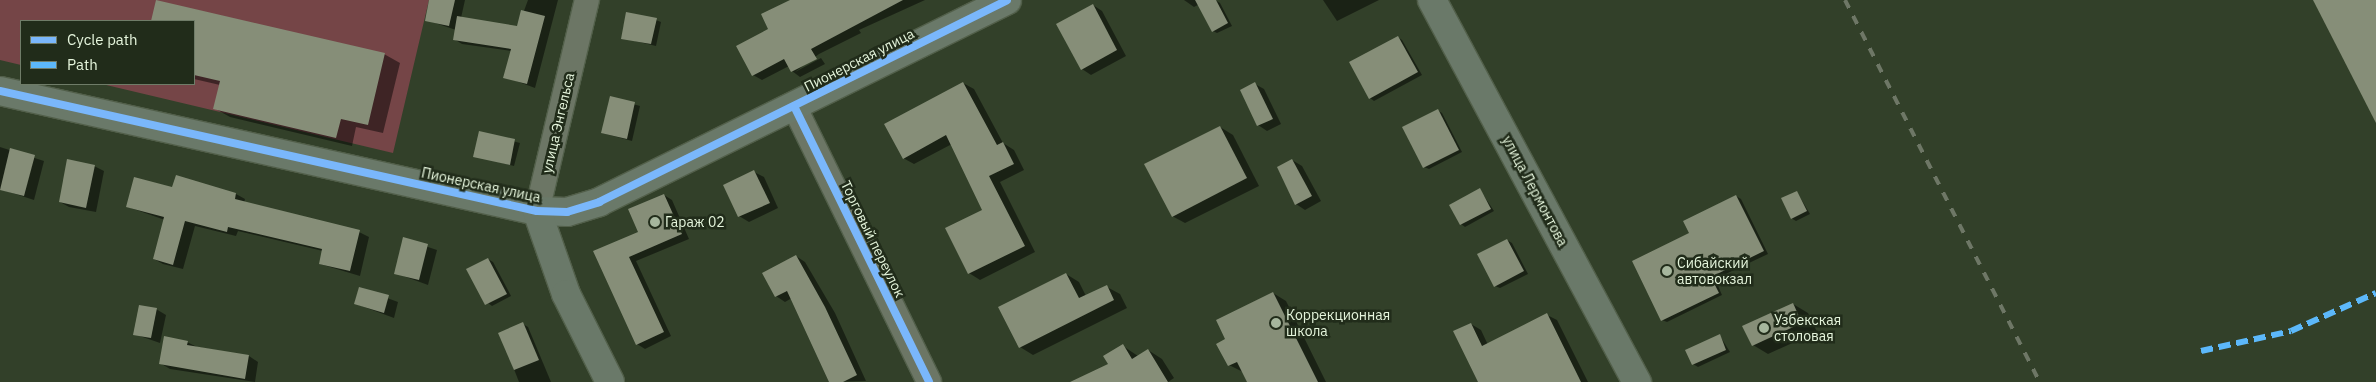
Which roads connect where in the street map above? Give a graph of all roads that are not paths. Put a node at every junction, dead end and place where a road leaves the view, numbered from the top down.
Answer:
1 (587, 0) edge
2 (1007, 0) edge
3 (1432, 0) edge
4 (0, 91) edge
5 (794, 106) junction
6 (537, 211) junction
7 (610, 382) edge
8 (929, 382) edge
9 (1637, 382) edge

1 - 6 street, улица Энгельса
2 - 5 street, Пионерская улица
3 - 9 street, улица Лермонтова
4 - 6 street, Пионерская улица
5 - 6 street, Пионерская улица
5 - 8 street, Торговый переулок
6 - 7 street

